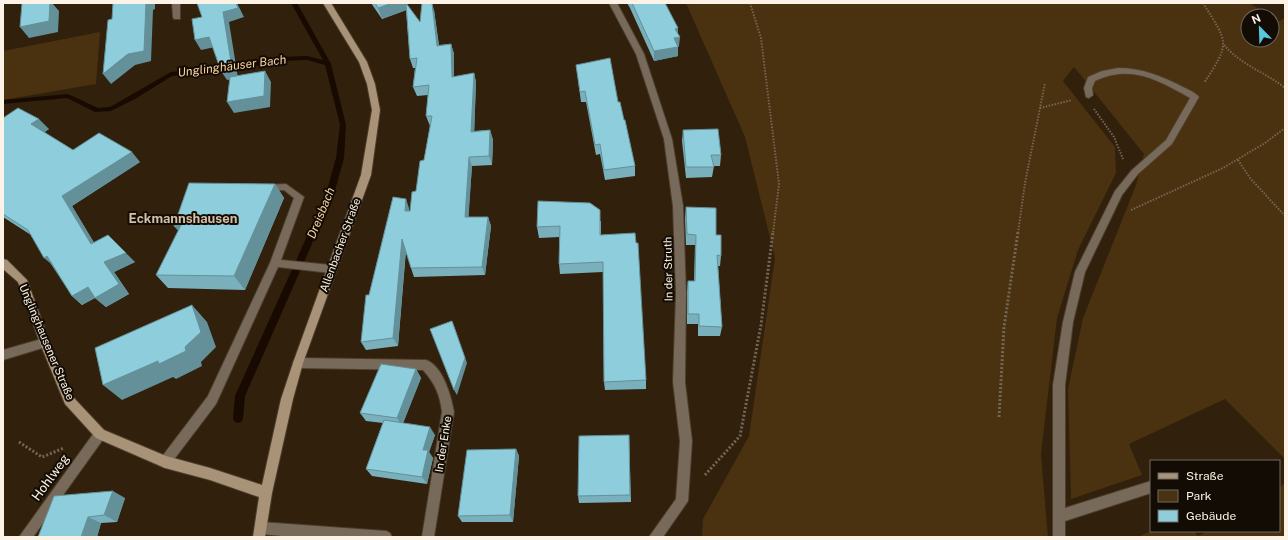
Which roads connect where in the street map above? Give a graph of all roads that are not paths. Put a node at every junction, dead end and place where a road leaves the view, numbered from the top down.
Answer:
1 (176, 3) edge
2 (327, 3) edge
3 (613, 3) edge
4 (177, 17) dead end
5 (1088, 95) road end
6 (256, 189) edge
7 (3, 263) edge
8 (279, 263) junction
9 (331, 269) junction
10 (45, 343) junction
11 (3, 355) edge
12 (298, 363) junction
13 (100, 434) junction
14 (165, 462) junction
15 (1150, 487) edge
16 (266, 493) junction
17 (1058, 517) junction
18 (260, 532) edge
19 (25, 537) edge
20 (386, 537) edge
21 (428, 537) edge
22 (655, 537) edge
23 (1059, 537) edge

1 - 4 street
2 - 9 main road, Allenbacher Straße
3 - 22 street, In der Struth
5 - 17 street
6 - 8 street
7 - 10 main road, Unglinghausener Straße
8 - 9 street
8 - 14 street
9 - 12 main road, Allenbacher Straße
10 - 11 street
10 - 13 main road, Unglinghausener Straße
12 - 16 main road, Allenbacher Straße
12 - 21 street, In der Enke
13 - 14 main road, Unglinghausener Straße
13 - 19 street, Hohlweg
14 - 16 main road, Unglinghausener Straße
15 - 17 street
16 - 18 main road, Allenbacher Straße
17 - 23 street
18 - 20 street

